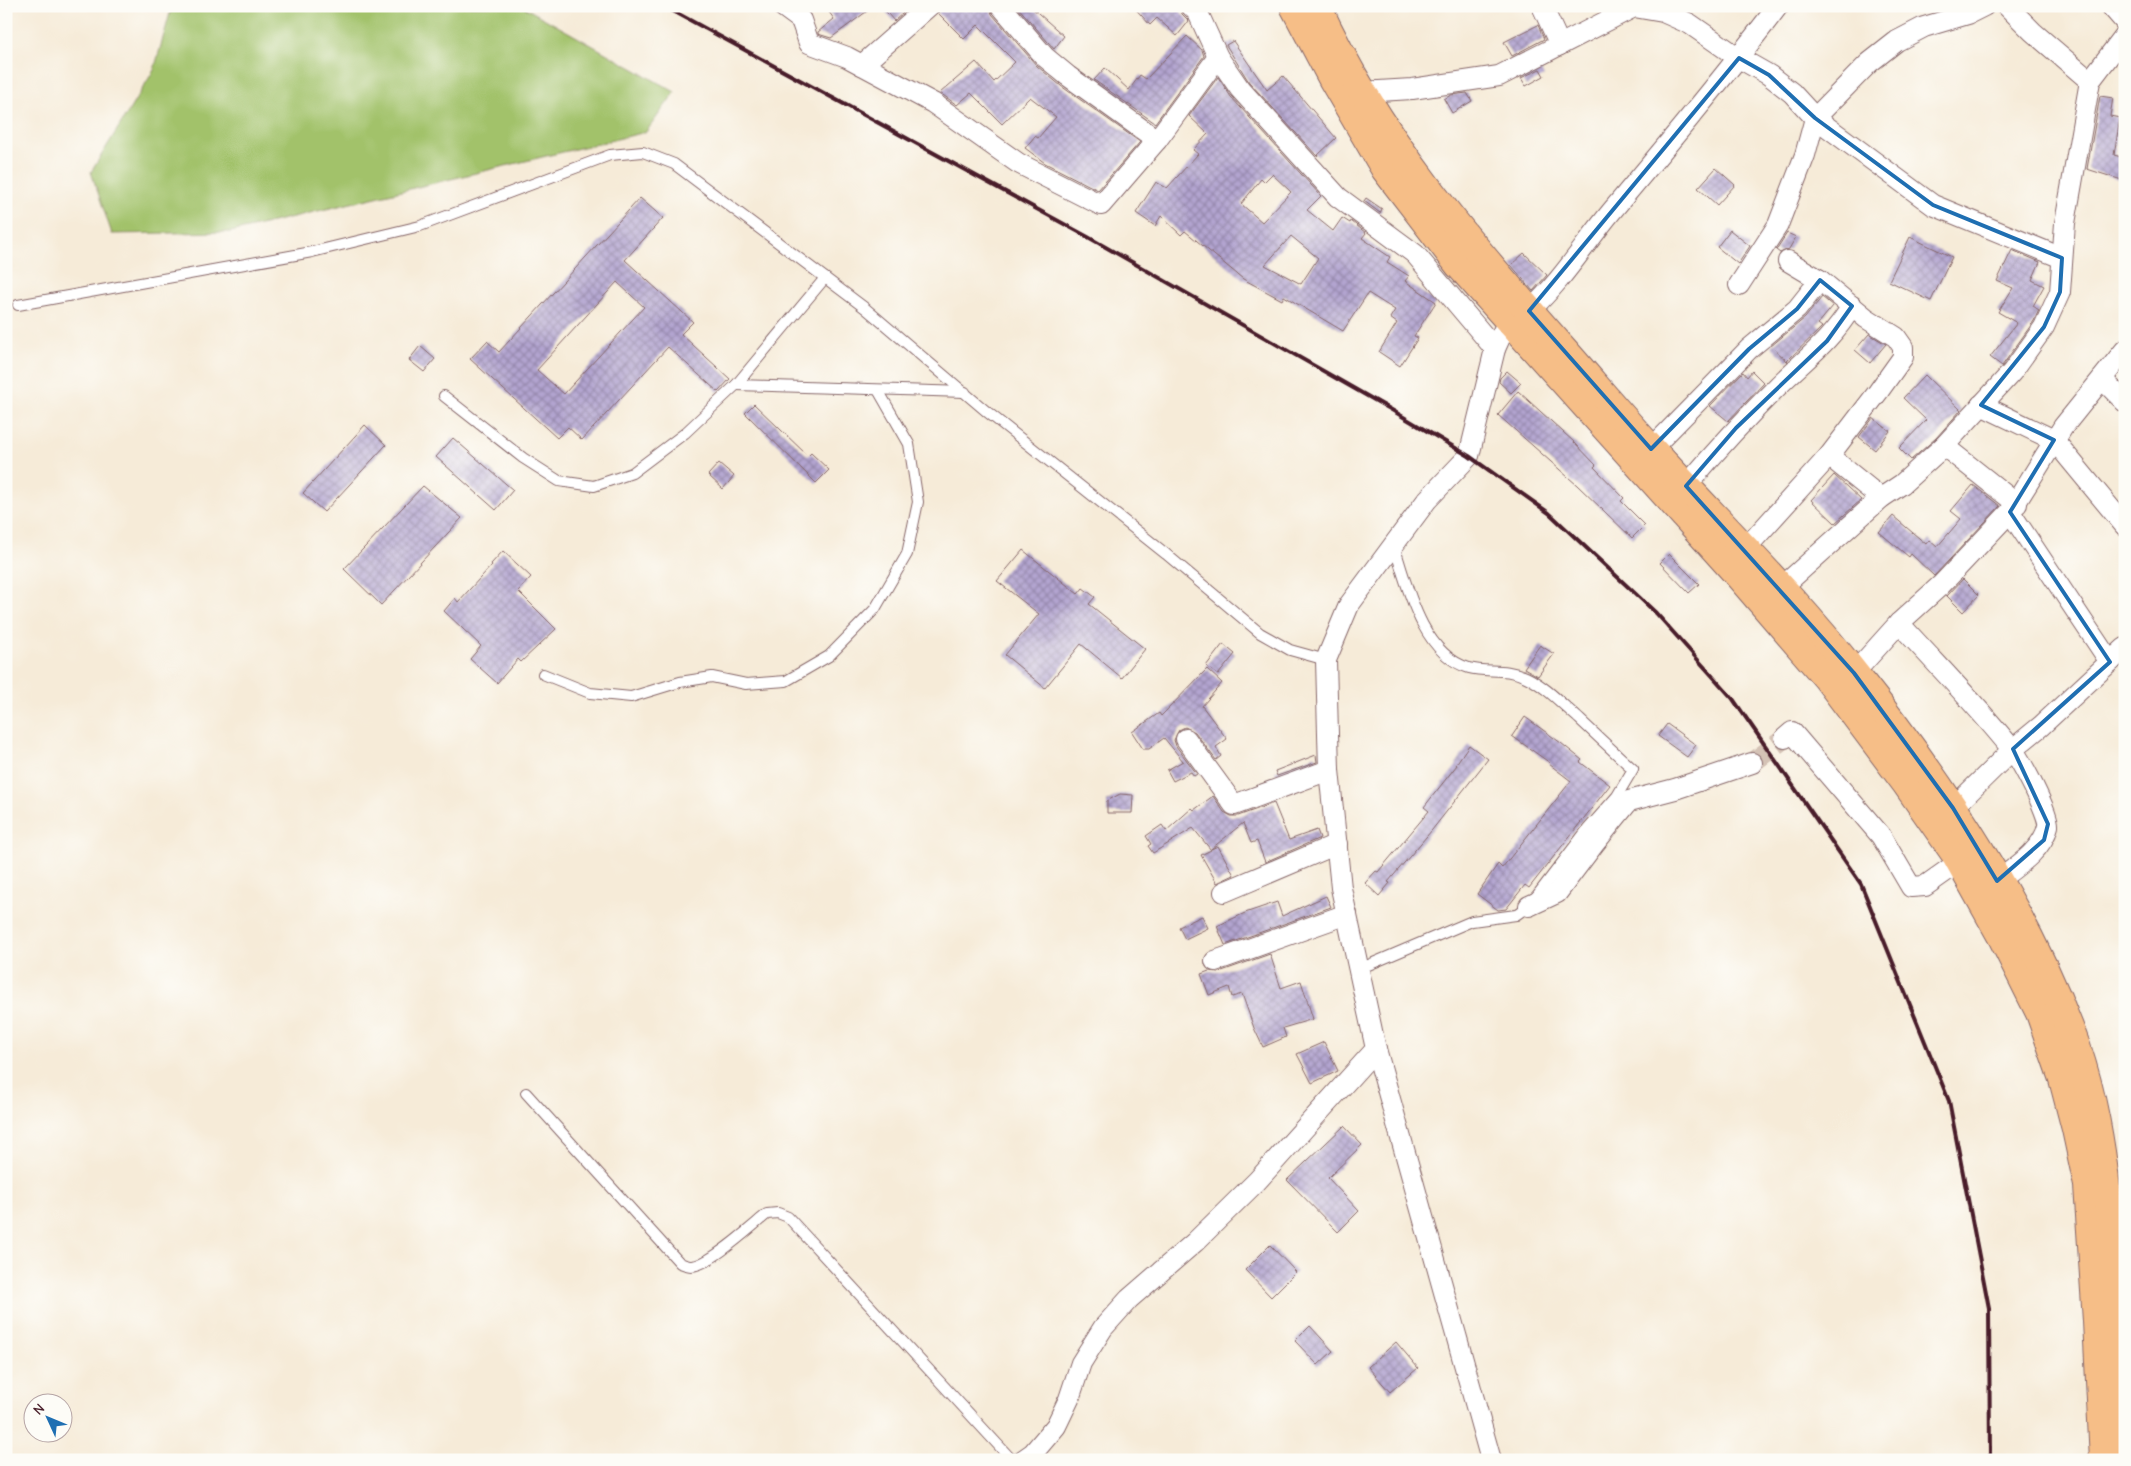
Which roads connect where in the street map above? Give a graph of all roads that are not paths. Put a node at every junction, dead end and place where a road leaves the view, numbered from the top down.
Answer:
1 (782, 6) edge
2 (929, 6) edge
3 (1001, 6) edge
4 (1294, 6) edge
5 (1317, 6) edge
6 (1542, 6) edge
7 (1634, 6) edge
8 (1778, 6) edge
9 (1984, 6) edge
10 (2007, 6) edge
11 (2111, 6) edge
12 (1200, 9) edge
13 (2125, 22) edge
14 (2125, 35) edge
15 (1560, 44) junction
16 (1218, 56) junction
17 (1739, 58) junction
18 (862, 65) junction
19 (2090, 81) junction
20 (1362, 92) junction
21 (1815, 118) junction
22 (1158, 140) junction
23 (2062, 258) junction
24 (1788, 262) dead end
25 (825, 278) junction
26 (1820, 280) junction
27 (1739, 285) dead end
28 (18, 305) dead end
29 (1852, 306) junction
30 (1519, 315) junction
31 (1495, 349) junction
32 (2125, 350) edge
33 (2102, 378) junction
34 (736, 384) junction
35 (878, 390) junction
36 (965, 392) junction
37 (444, 396) dead end
38 (2125, 402) edge
39 (1981, 405) junction
40 (2054, 440) junction
41 (1944, 446) junction
42 (1652, 449) junction
43 (1829, 456) junction
44 (1686, 486) junction
45 (1881, 498) junction
46 (2013, 508) junction
47 (2125, 526) edge
48 (1394, 543) junction
49 (1744, 549) junction
50 (1781, 588) junction
51 (1899, 623) junction
52 (2117, 655) edge
53 (1326, 660) junction
54 (1854, 673) junction
55 (543, 674) dead end
56 (1785, 738) dead end
57 (1186, 739) dead end
58 (2012, 749) junction
59 (1752, 763) tunnel mouth
60 (1329, 770) junction
61 (1953, 808) junction
62 (1337, 844) junction
63 (1959, 862) junction
64 (1997, 881) junction
65 (1224, 892) dead end
66 (1529, 906) junction
67 (1347, 914) junction
68 (1215, 961) dead end
69 (1359, 969) junction
70 (1376, 1049) junction
71 (526, 1093) dead end
72 (2125, 1443) edge
73 (1012, 1460) edge
74 (1023, 1460) edge
75 (1491, 1460) edge
76 (2104, 1460) edge

1 - 18 street
2 - 18 street
3 - 22 street
4 - 30 highway
5 - 20 highway
6 - 15 street
7 - 15 street
7 - 17 street
8 - 17 street
9 - 21 street
10 - 19 street
11 - 13 street
12 - 16 street
14 - 19 street
15 - 20 street
16 - 22 street
16 - 31 street
17 - 21 street
17 - 30 street
18 - 22 street
19 - 23 street
20 - 30 highway
21 - 23 street
21 - 27 street
23 - 39 street
24 - 26 street
25 - 28 lane
25 - 34 lane
25 - 36 lane
26 - 29 street
26 - 42 street
29 - 43 street
29 - 44 street
30 - 31 street
30 - 42 highway
30 - 63 highway
31 - 48 street
32 - 33 street
33 - 38 street
33 - 40 street
34 - 35 lane
34 - 37 lane
35 - 36 lane
35 - 55 lane
36 - 53 lane
39 - 40 street
39 - 41 street
40 - 46 street
40 - 47 street
41 - 45 street
41 - 46 street
42 - 44 highway
43 - 45 street
43 - 49 street
44 - 49 highway
45 - 50 street
46 - 51 street
46 - 52 street
48 - 53 street
48 - 66 lane
49 - 50 highway
50 - 54 highway
51 - 54 street
51 - 58 street
52 - 58 street
53 - 60 street
54 - 61 highway
56 - 63 street
57 - 60 street
58 - 61 street
58 - 64 street
59 - 66 street
60 - 62 street
61 - 64 highway
62 - 65 street
62 - 67 street
63 - 76 highway
64 - 72 highway
66 - 69 lane
67 - 68 street
67 - 69 street
69 - 70 street
70 - 74 street
70 - 75 street
71 - 73 lane

